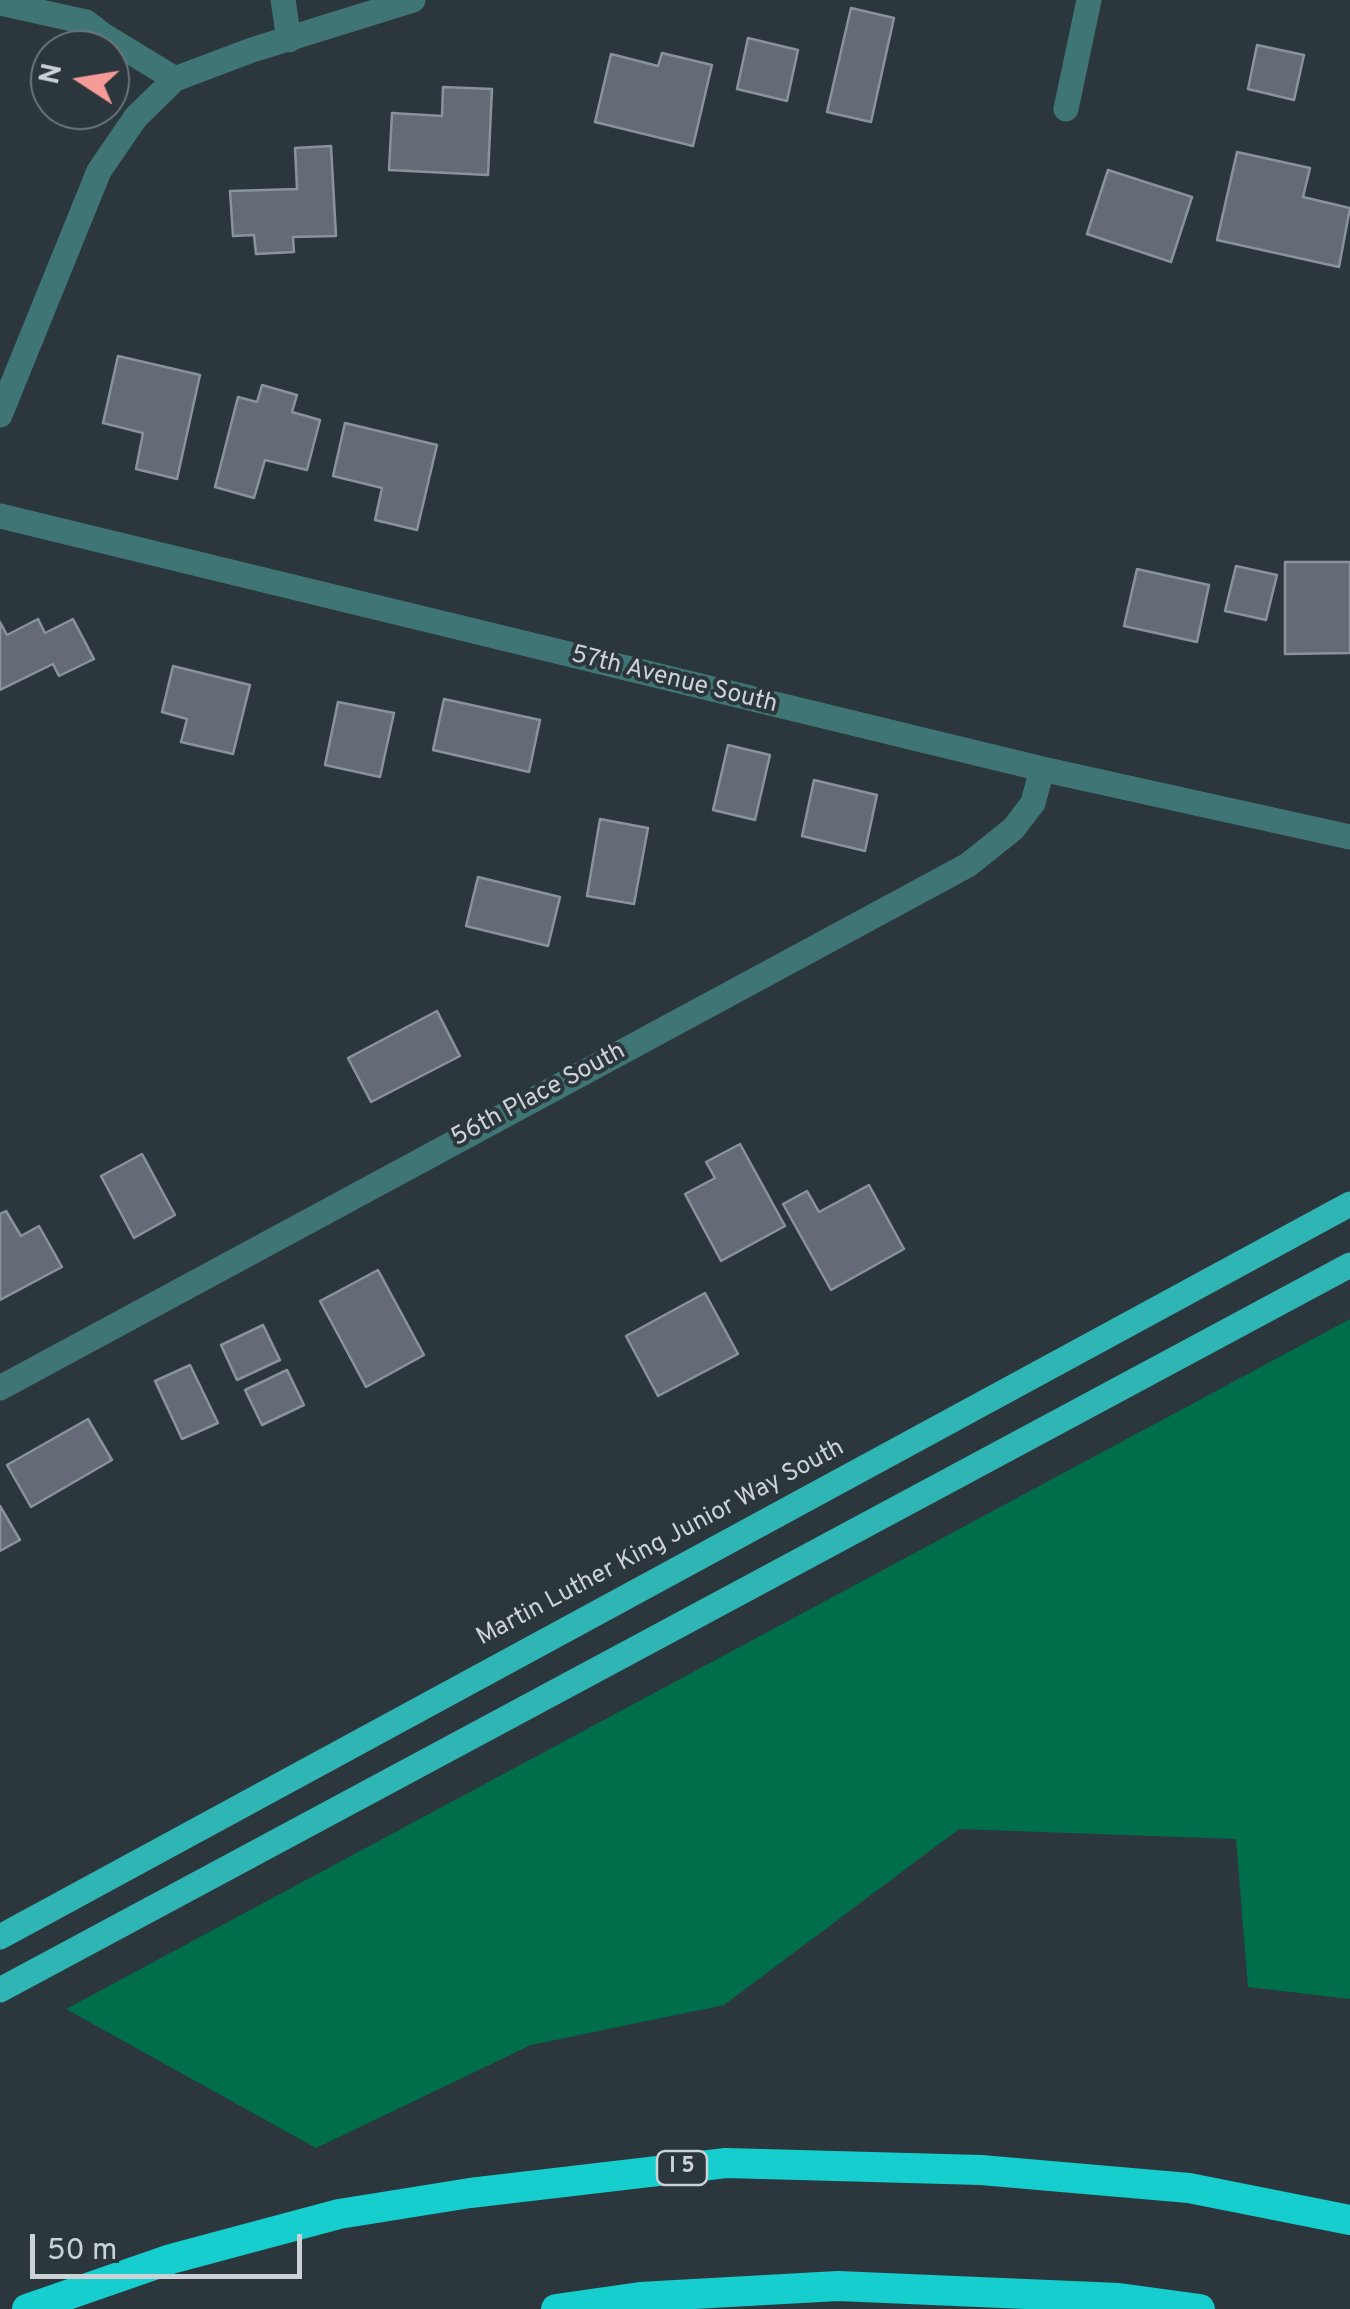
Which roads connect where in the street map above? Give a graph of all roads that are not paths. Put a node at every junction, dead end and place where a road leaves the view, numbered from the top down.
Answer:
1 (283, 0) edge
2 (413, 0) edge
3 (1089, 0) edge
4 (0, 3) edge
5 (289, 40) junction
6 (174, 79) junction
7 (1066, 109) dead end
8 (0, 415) edge
9 (0, 516) edge
10 (1042, 769) junction
11 (1350, 837) edge
12 (1350, 1204) edge
13 (1350, 1264) edge
14 (0, 1388) edge
15 (0, 1937) edge
16 (0, 1990) edge
17 (1350, 2220) edge
18 (27, 2309) edge
19 (556, 2309) edge
20 (1200, 2309) edge

1 - 5 street
2 - 5 street
3 - 7 street
4 - 6 street
5 - 6 street
6 - 8 street
9 - 10 street, 57th Avenue South
10 - 11 street, 57th Avenue South
10 - 14 street, 56th Place South
12 - 15 main road, Martin Luther King Junior Way South
13 - 16 main road
17 - 18 highway, I 5
19 - 20 highway

